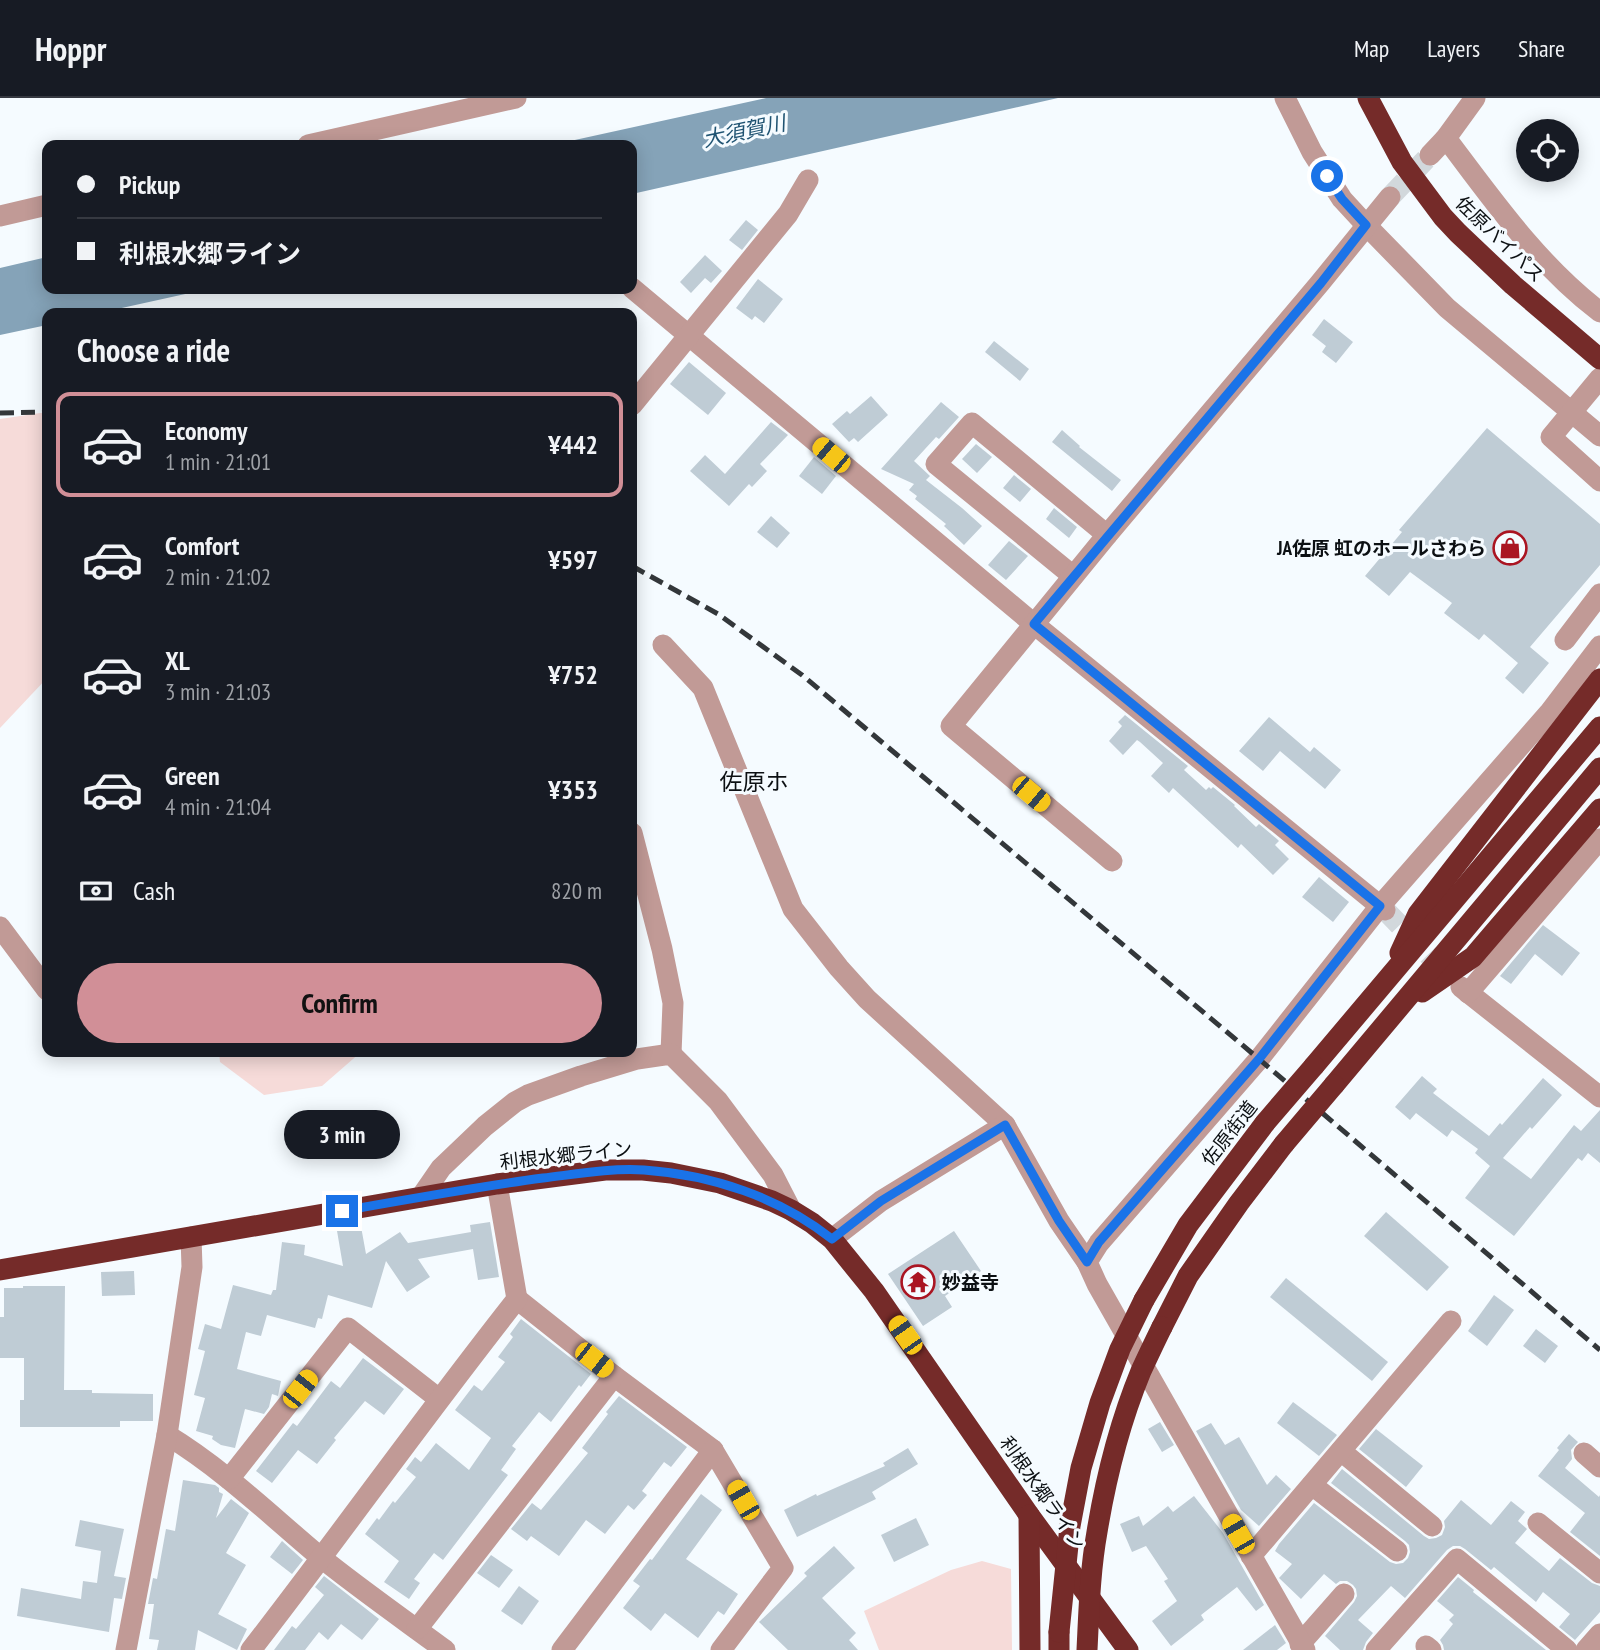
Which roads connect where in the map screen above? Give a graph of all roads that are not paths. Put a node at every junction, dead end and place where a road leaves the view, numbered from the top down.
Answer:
1 (516, 98) edge
2 (1284, 98) edge
3 (1368, 98) edge
4 (1475, 98) edge
5 (1446, 138) junction
6 (330, 140) edge
7 (1430, 155) tunnel mouth
8 (808, 180) dead end
9 (1390, 197) tunnel mouth
10 (42, 206) edge
11 (0, 216) edge
12 (1366, 225) junction
13 (637, 292) edge
14 (1600, 312) edge
15 (688, 336) junction
16 (1600, 359) edge
17 (1600, 378) edge
18 (637, 399) edge
19 (1572, 412) junction
20 (1600, 436) edge
21 (1600, 481) edge
22 (1107, 535) junction
23 (1073, 576) junction
24 (1600, 594) edge
25 (1034, 624) junction
26 (1565, 640) dead end
27 (663, 645) dead end
28 (1600, 646) edge
29 (1600, 679) edge
30 (1600, 727) edge
31 (1600, 768) edge
32 (1600, 809) edge
33 (1600, 839) edge
34 (637, 852) edge
35 (1112, 861) dead end
36 (1382, 908) junction
37 (0, 927) edge
38 (42, 983) edge
39 (1385, 983) junction
40 (1399, 1007) junction
41 (671, 1054) junction
42 (1600, 1097) edge
43 (1005, 1125) junction
44 (497, 1184) junction
45 (421, 1197) junction
46 (791, 1210) junction
47 (191, 1237) junction
48 (832, 1239) junction
49 (1087, 1262) junction
50 (0, 1270) edge
51 (517, 1299) junction
52 (1451, 1321) dead end
53 (614, 1376) junction
54 (439, 1399) junction
55 (167, 1435) junction
56 (713, 1450) junction
57 (1341, 1451) junction
58 (229, 1479) junction
59 (1312, 1485) junction
60 (1029, 1515) junction
61 (1538, 1523) dead end
62 (1432, 1526) dead end
63 (1398, 1551) dead end
64 (1251, 1556) junction
65 (322, 1558) junction
66 (1600, 1573) edge
67 (1344, 1594) dead end
68 (417, 1629) junction
69 (1600, 1634) edge
70 (1059, 1641) edge
71 (1302, 1647) edge
72 (126, 1650) edge
73 (251, 1650) edge
74 (445, 1650) edge
75 (562, 1650) edge
76 (721, 1650) edge
77 (1030, 1650) edge
78 (1087, 1650) edge
79 (1128, 1650) edge
80 (1376, 1650) edge
81 (1567, 1650) edge
82 (1586, 1650) edge

1 - 6 street
2 - 12 street
3 - 16 highway, 佐原バイパス
4 - 5 street
5 - 7 street
5 - 14 street
8 - 15 street
9 - 12 street
10 - 11 street
12 - 19 street
12 - 22 street
13 - 15 street
15 - 18 street
15 - 25 street
17 - 19 street
19 - 20 street
19 - 21 street
22 - 23 street
22 - 23 street
23 - 25 street
24 - 26 street
25 - 35 street
25 - 36 street
27 - 43 street
28 - 36 street
29 - 39 highway
30 - 39 highway, 佐原街道
31 - 40 highway
32 - 40 highway
33 - 42 street
34 - 41 street
36 - 49 street
37 - 38 street
39 - 70 highway, 佐原街道, bridge
40 - 78 highway, bridge
41 - 45 street
41 - 46 street
43 - 48 street
43 - 49 street
44 - 45 highway, 利根水郷ライン
44 - 46 highway, 利根水郷ライン
44 - 51 street
45 - 47 highway, 利根水郷ライン
46 - 48 highway, 利根水郷ライン
47 - 50 highway, 利根水郷ライン
47 - 55 street
48 - 60 highway, 利根水郷ライン
49 - 64 street
51 - 53 street
51 - 54 street
52 - 57 street
53 - 56 street
53 - 68 street
54 - 58 street
54 - 65 street
55 - 58 street
55 - 72 street
56 - 75 street
56 - 76 street
57 - 59 street
57 - 62 street
58 - 65 street
59 - 63 street
59 - 64 street
60 - 77 highway
60 - 79 highway, 利根水郷ライン
61 - 66 street
64 - 71 street
65 - 68 street
65 - 73 street
67 - 71 street
68 - 74 street
69 - 82 street
80 - 81 street

